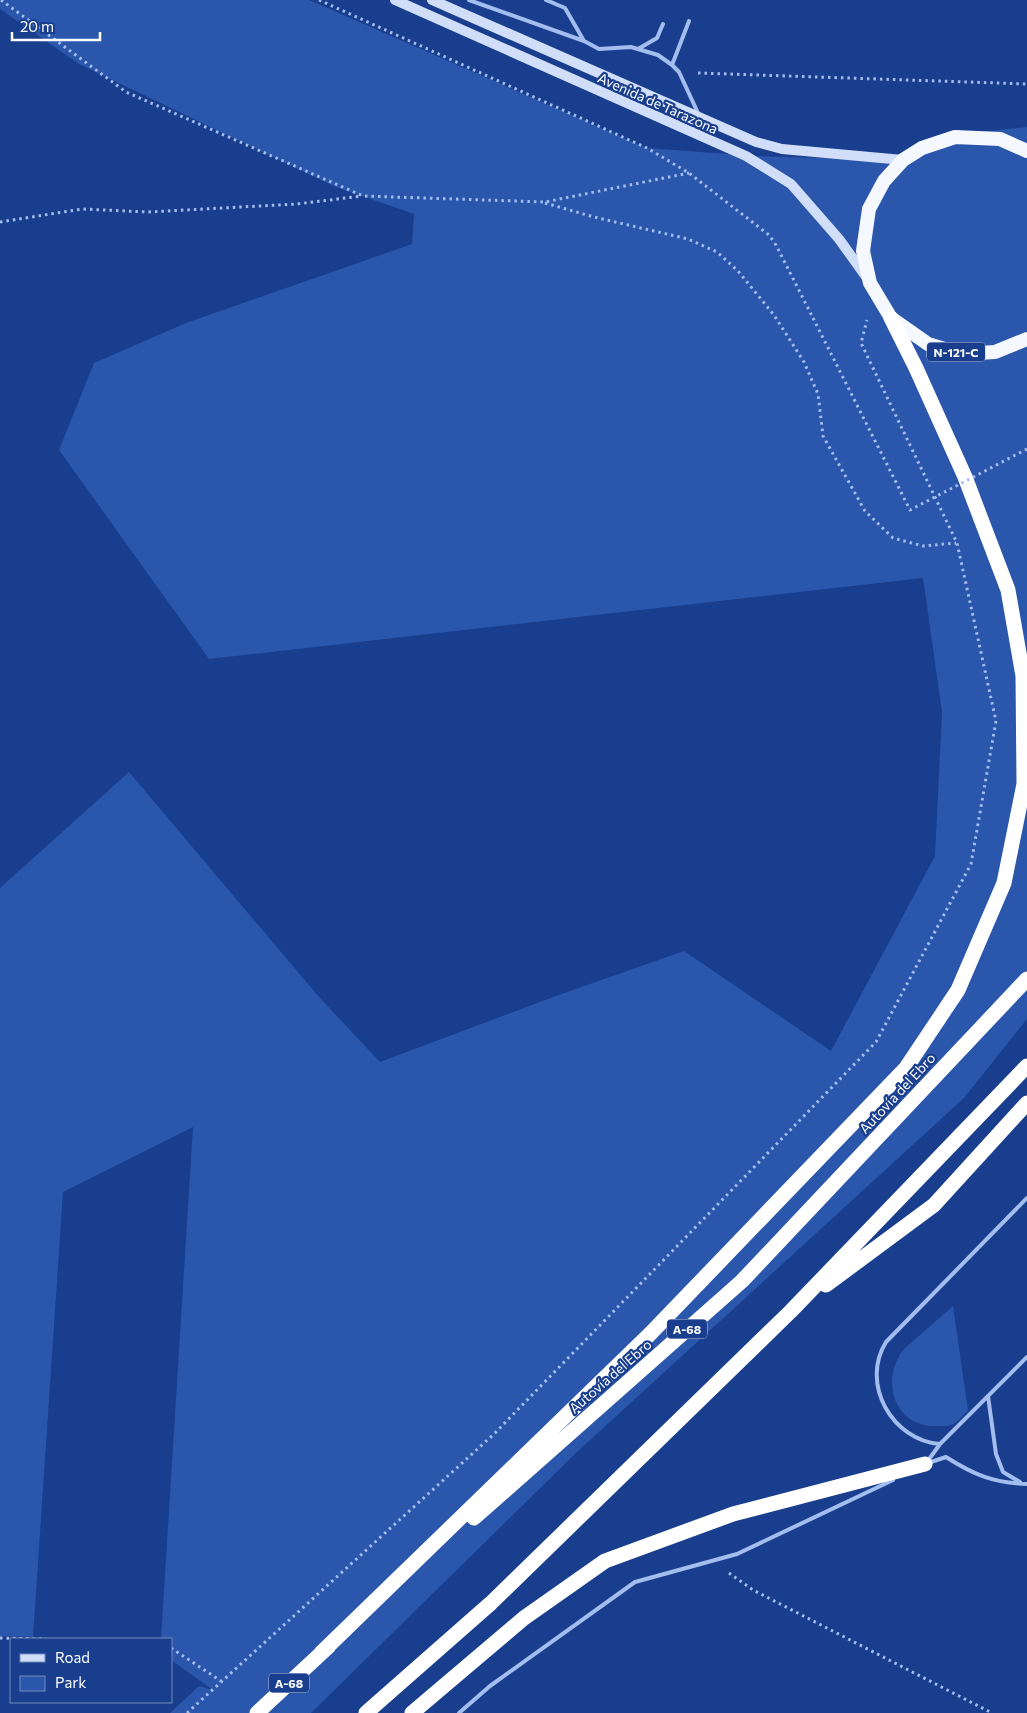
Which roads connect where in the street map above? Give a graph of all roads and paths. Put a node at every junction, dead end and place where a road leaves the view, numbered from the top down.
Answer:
1 (1, 0) edge
2 (319, 0) edge
3 (395, 0) edge
4 (432, 0) edge
5 (469, 0) edge
6 (546, 0) edge
7 (689, 21) dead end
8 (663, 24) dead end
9 (584, 41) junction
10 (638, 49) junction
11 (672, 65) junction
12 (680, 72) junction
13 (1027, 84) edge
14 (700, 118) junction
15 (1027, 151) edge
16 (903, 160) junction
17 (689, 173) junction
18 (363, 196) junction
19 (545, 202) junction
20 (0, 222) edge
21 (873, 288) junction
22 (891, 318) junction
23 (1027, 339) edge
24 (1027, 449) edge
25 (957, 543) junction
26 (1027, 979) edge
27 (1027, 1066) edge
28 (1027, 1103) edge
29 (1027, 1198) edge
30 (791, 1311) junction
31 (1027, 1357) edge
32 (988, 1396) junction
33 (940, 1444) junction
34 (925, 1464) junction
35 (1027, 1484) edge
36 (712, 1561) junction
37 (172, 1649) edge
38 (321, 1653) junction
39 (221, 1681) junction
40 (187, 1713) edge
41 (258, 1713) edge
42 (366, 1713) edge
43 (412, 1713) edge
44 (459, 1713) edge
45 (992, 1713) edge

1 - 18 path
2 - 17 path
3 - 21 main road, Avenida de Tarazona
4 - 14 main road, Avenida de Tarazona
5 - 9 lane, Avenida de Tarazona
6 - 9 lane
7 - 11 lane
8 - 10 lane
9 - 10 lane, Avenida de Tarazona
10 - 11 lane, Avenida de Tarazona
11 - 12 lane, Avenida de Tarazona
12 - 13 path
12 - 14 lane, Avenida de Tarazona
14 - 16 main road, Avenida de Tarazona
15 - 16 highway, N-121-C
16 - 21 highway, N-121-C
17 - 19 path
17 - 24 path, bridge
18 - 19 path
18 - 20 path
19 - 25 path
21 - 22 highway, N-121-C
21 - 25 path
22 - 23 highway, N-121-C
22 - 38 highway
25 - 39 path
26 - 38 highway, Autovía del Ebro / A-68
27 - 30 highway
28 - 30 highway
29 - 33 lane
30 - 42 highway
31 - 32 lane
32 - 33 lane
32 - 35 lane
33 - 34 lane
34 - 35 lane
34 - 36 lane
34 - 43 highway
36 - 44 lane
36 - 45 path
37 - 39 path
38 - 41 highway, Autovía del Ebro / A-68
39 - 40 path

